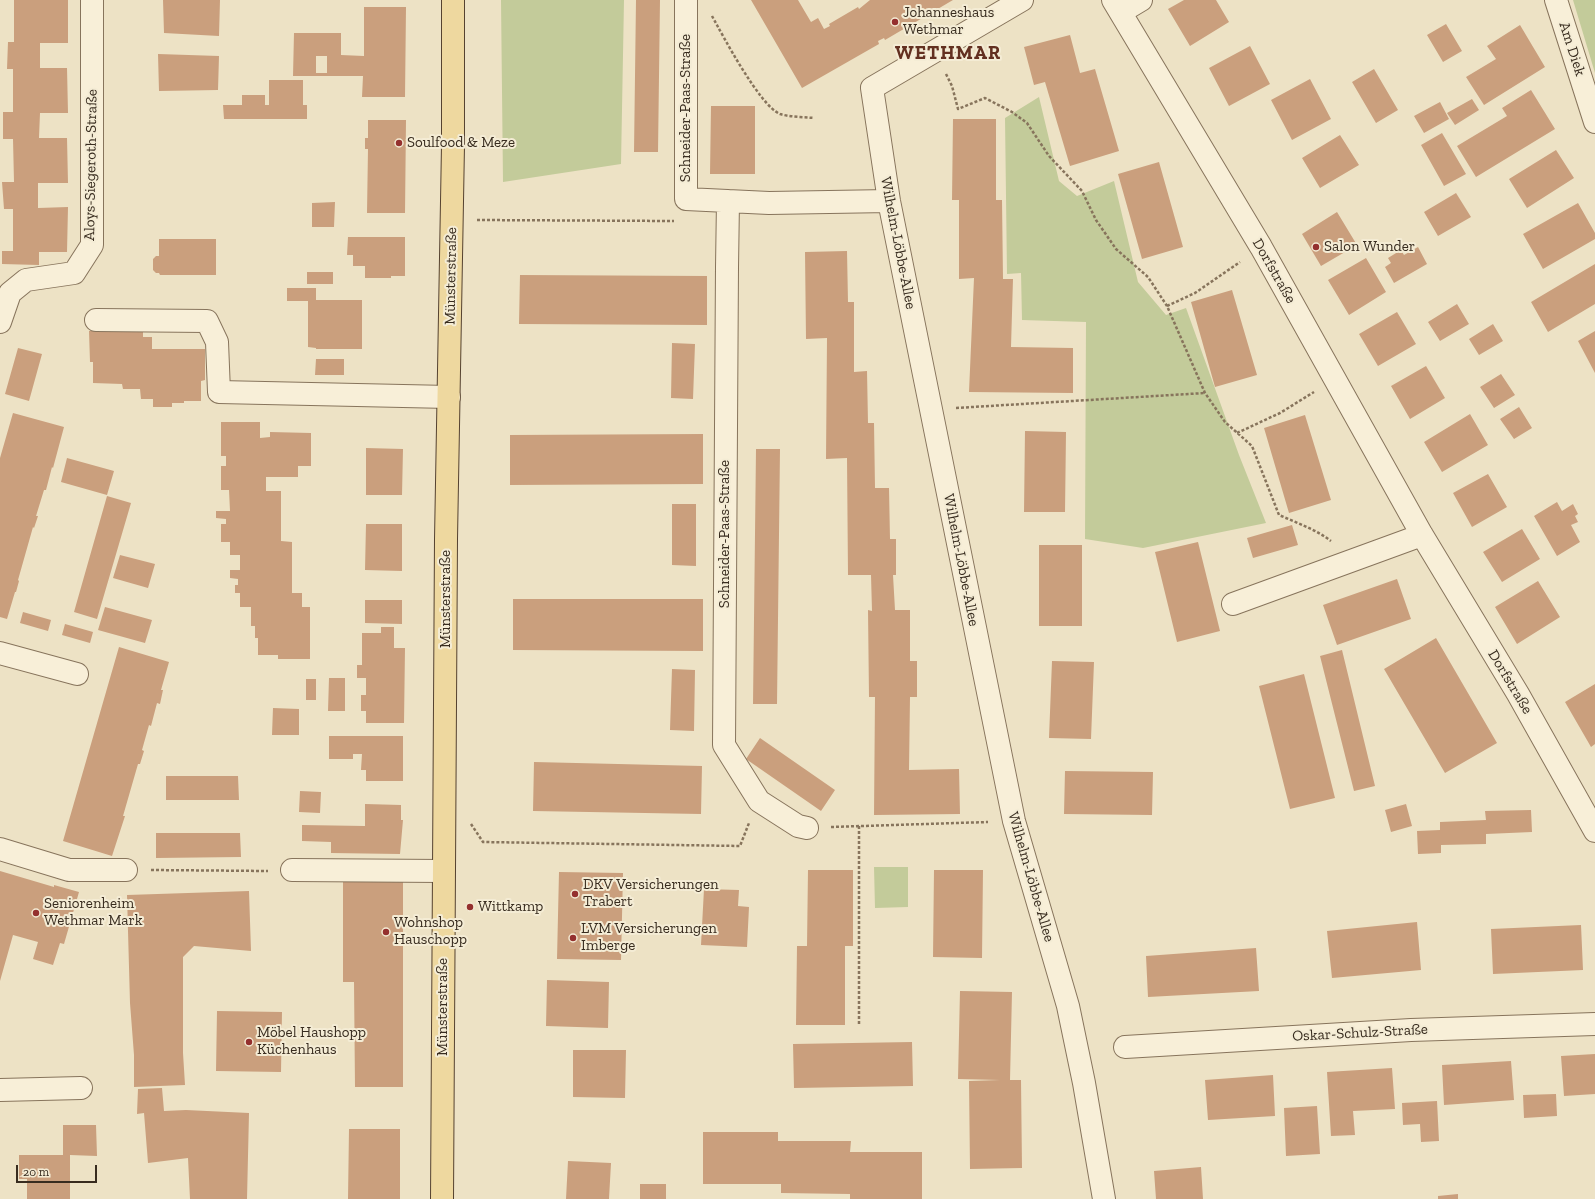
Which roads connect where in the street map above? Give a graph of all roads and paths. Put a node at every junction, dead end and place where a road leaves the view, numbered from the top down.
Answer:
1 (92, 0) edge
2 (453, 0) edge
3 (686, 0) edge
4 (1022, 0) edge
5 (1141, 0) edge
6 (1556, 0) edge
7 (1117, 6) edge
8 (711, 14) dead end
9 (933, 52) junction
10 (814, 118) dead end
11 (1595, 122) edge
12 (686, 199) junction
13 (728, 202) junction
14 (889, 202) junction
15 (452, 220) junction
16 (1261, 247) junction
17 (1168, 306) junction
18 (96, 320) dead end
19 (0, 322) edge
20 (1335, 379) junction
21 (1205, 393) junction
22 (449, 397) junction
23 (931, 410) junction
24 (1237, 433) junction
25 (1422, 535) junction
26 (1351, 561) junction
27 (1233, 604) dead end
28 (0, 653) edge
29 (77, 674) dead end
30 (759, 801) junction
31 (444, 821) junction
32 (1014, 821) junction
33 (859, 826) junction
34 (807, 828) joint
35 (1595, 831) edge
36 (0, 849) edge
37 (126, 870) joint
38 (292, 870) joint
39 (444, 871) junction
40 (1595, 1024) edge
41 (859, 1025) dead end
42 (1125, 1047) dead end
43 (81, 1088) dead end
44 (0, 1090) edge
45 (442, 1199) edge
46 (1104, 1199) edge

1 - 19 street, Aloys-Siegeroth-Straße
2 - 15 main road, Münsterstraße
3 - 12 street, Schneider-Paas-Straße
4 - 9 street, Wilhelm-Löbbe-Allee
5 - 7 street, Dorfstraße
6 - 11 street, Am Diek
7 - 16 street, Dorfstraße
8 - 10 path
9 - 14 street, Wilhelm-Löbbe-Allee
9 - 17 path
12 - 13 street, Schneider-Paas-Straße
12 - 15 path
13 - 14 street, Schneider-Paas-Straße
13 - 30 street, Schneider-Paas-Straße
14 - 23 street, Wilhelm-Löbbe-Allee
15 - 22 main road, Münsterstraße
16 - 17 path
16 - 20 street, Dorfstraße
17 - 21 path
18 - 22 street
20 - 24 path
20 - 25 street, Dorfstraße
21 - 23 path
21 - 24 path
22 - 31 main road, Münsterstraße
23 - 32 street, Wilhelm-Löbbe-Allee
24 - 26 path
25 - 26 street
25 - 35 street, Dorfstraße
26 - 27 street
28 - 29 street
30 - 31 path
30 - 34 street, Schneider-Paas-Straße
31 - 39 main road, Münsterstraße
32 - 33 path
32 - 46 street, Wilhelm-Löbbe-Allee
33 - 34 path
33 - 41 path
36 - 37 street
37 - 38 path
38 - 39 street
39 - 45 main road, Münsterstraße
40 - 42 street, Oskar-Schulz-Straße
43 - 44 street

